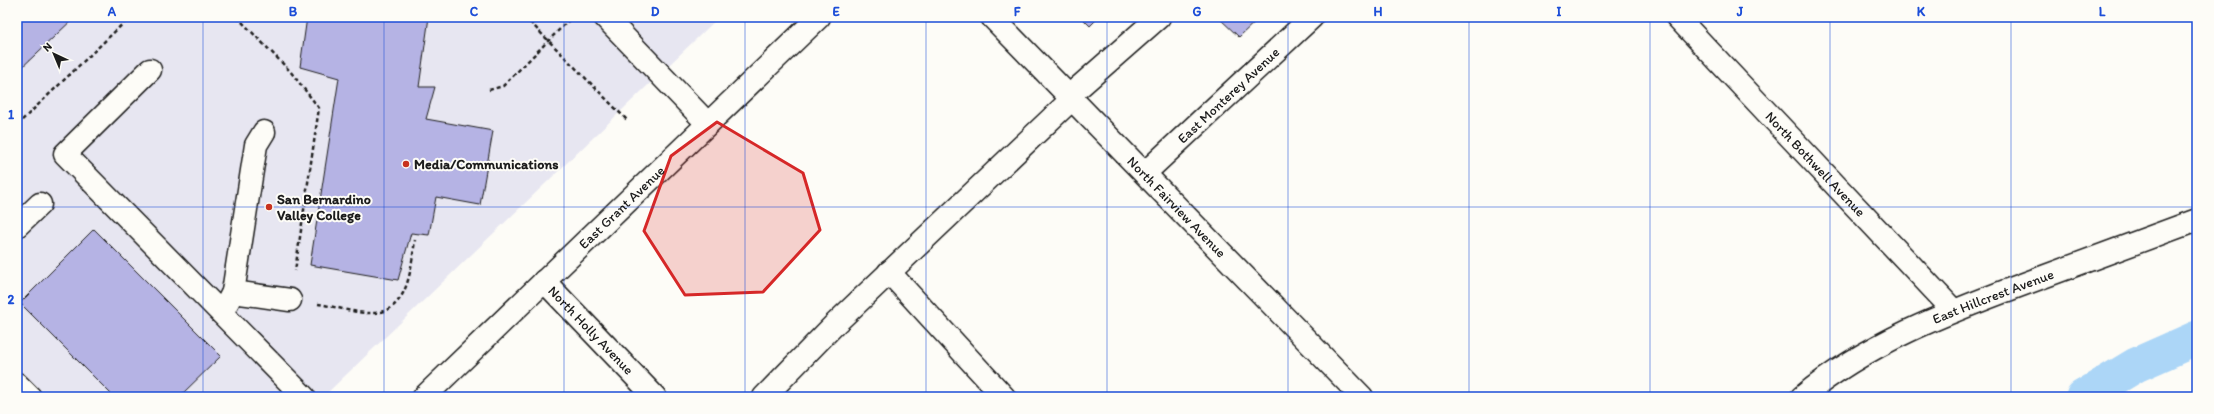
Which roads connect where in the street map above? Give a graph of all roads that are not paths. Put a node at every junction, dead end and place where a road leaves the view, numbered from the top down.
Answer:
1 (605, 17) edge
2 (819, 17) edge
3 (992, 17) edge
4 (1159, 17) edge
5 (1312, 17) edge
6 (1677, 17) edge
7 (150, 70) dead end
8 (1071, 98) junction
9 (707, 123) junction
10 (264, 132) dead end
11 (1144, 173) junction
12 (40, 204) dead end
13 (2197, 220) edge
14 (17, 226) edge
15 (889, 272) junction
16 (544, 281) junction
17 (232, 292) junction
18 (290, 300) road end
19 (1954, 311) junction
20 (222, 313) junction
21 (17, 384) edge
22 (30, 397) edge
23 (304, 397) edge
24 (424, 397) edge
25 (655, 397) edge
26 (764, 397) edge
27 (1004, 397) edge
28 (1362, 397) edge
29 (1802, 397) edge

1 - 9 street
2 - 9 street, East Grant Avenue
3 - 8 street, North Fairview Avenue
4 - 8 street
5 - 11 street, East Monterey Avenue
6 - 19 street, North Bothwell Avenue
7 - 20 street
8 - 11 street, North Fairview Avenue
8 - 15 street
9 - 16 street, East Grant Avenue
10 - 17 street
11 - 28 street, North Fairview Avenue
12 - 14 street
13 - 19 street, East Hillcrest Avenue
15 - 26 street
15 - 27 street
16 - 24 street, East Grant Avenue
16 - 25 street, North Holly Avenue
17 - 18 street
17 - 20 street
19 - 29 street, East Hillcrest Avenue
20 - 23 street
21 - 22 street

